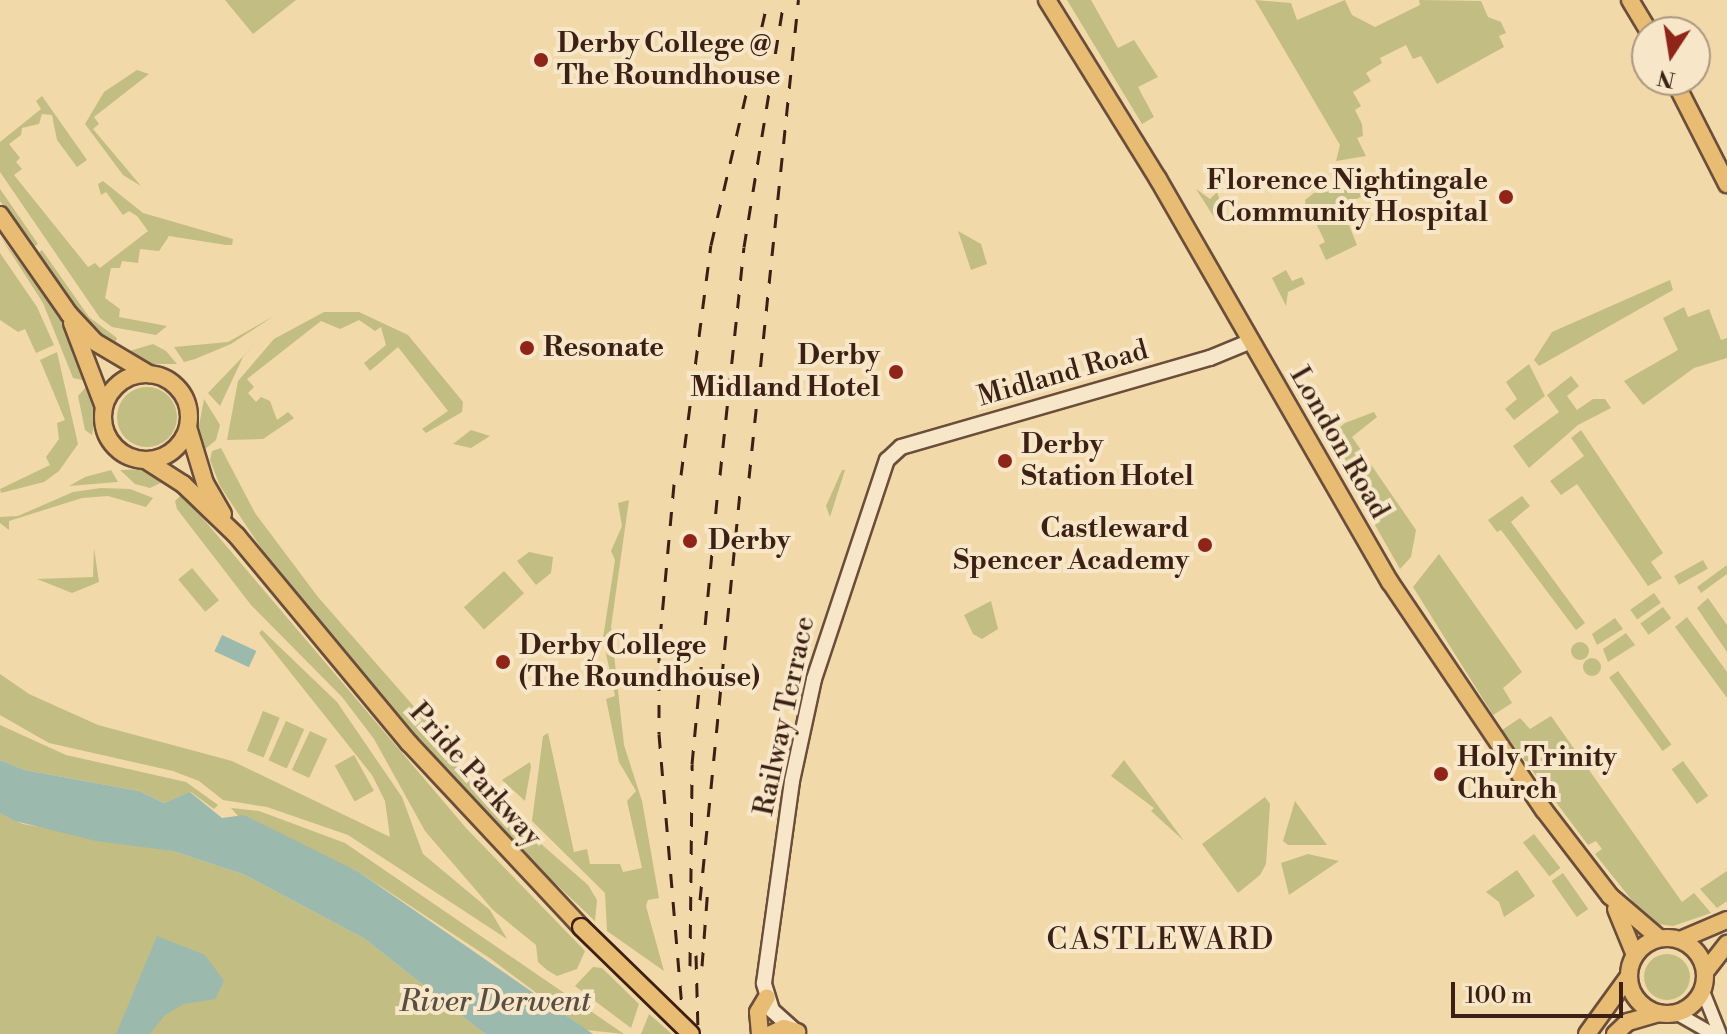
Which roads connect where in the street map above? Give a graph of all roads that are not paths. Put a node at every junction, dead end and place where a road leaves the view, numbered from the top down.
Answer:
1 (1047, 0) edge
2 (1682, 96) edge
3 (1727, 184) edge
4 (0, 215) edge
5 (69, 314) junction
6 (1251, 341) junction
7 (152, 375) junction
8 (104, 407) junction
9 (188, 427) junction
10 (890, 455) joint
11 (147, 461) junction
12 (237, 536) junction
13 (1610, 896) junction
14 (1727, 920) edge
15 (1659, 938) junction
16 (1680, 940) junction
17 (1727, 944) edge
18 (1635, 955) junction
19 (1629, 976) junction
20 (1704, 981) junction
21 (767, 997) junction
22 (1667, 1013) junction
23 (798, 1033) edge
24 (691, 1034) edge
25 (760, 1034) edge
26 (771, 1034) edge
27 (1587, 1034) edge
28 (1615, 1034) edge
29 (1713, 1034) edge
30 (1720, 1034) edge

1 - 6 main road, London Road
2 - 3 main road
4 - 5 main road
5 - 7 main road
5 - 8 main road
6 - 10 main road, Midland Road
6 - 13 main road, London Road
7 - 8 main road
7 - 9 main road
8 - 11 main road
9 - 11 main road
9 - 12 main road, Pride Parkway
10 - 21 main road, Railway Terrace
11 - 12 main road, Pride Parkway
12 - 24 main road, Pride Parkway, bridge
13 - 15 main road, London Road
13 - 18 main road, London Road
14 - 16 main road
15 - 16 main road
15 - 18 main road
16 - 20 main road
17 - 20 main road
18 - 19 main road
19 - 22 main road
19 - 27 main road
20 - 22 main road
20 - 30 street
21 - 23 main road
21 - 25 main road
22 - 28 main road
22 - 29 street
23 - 26 main road

